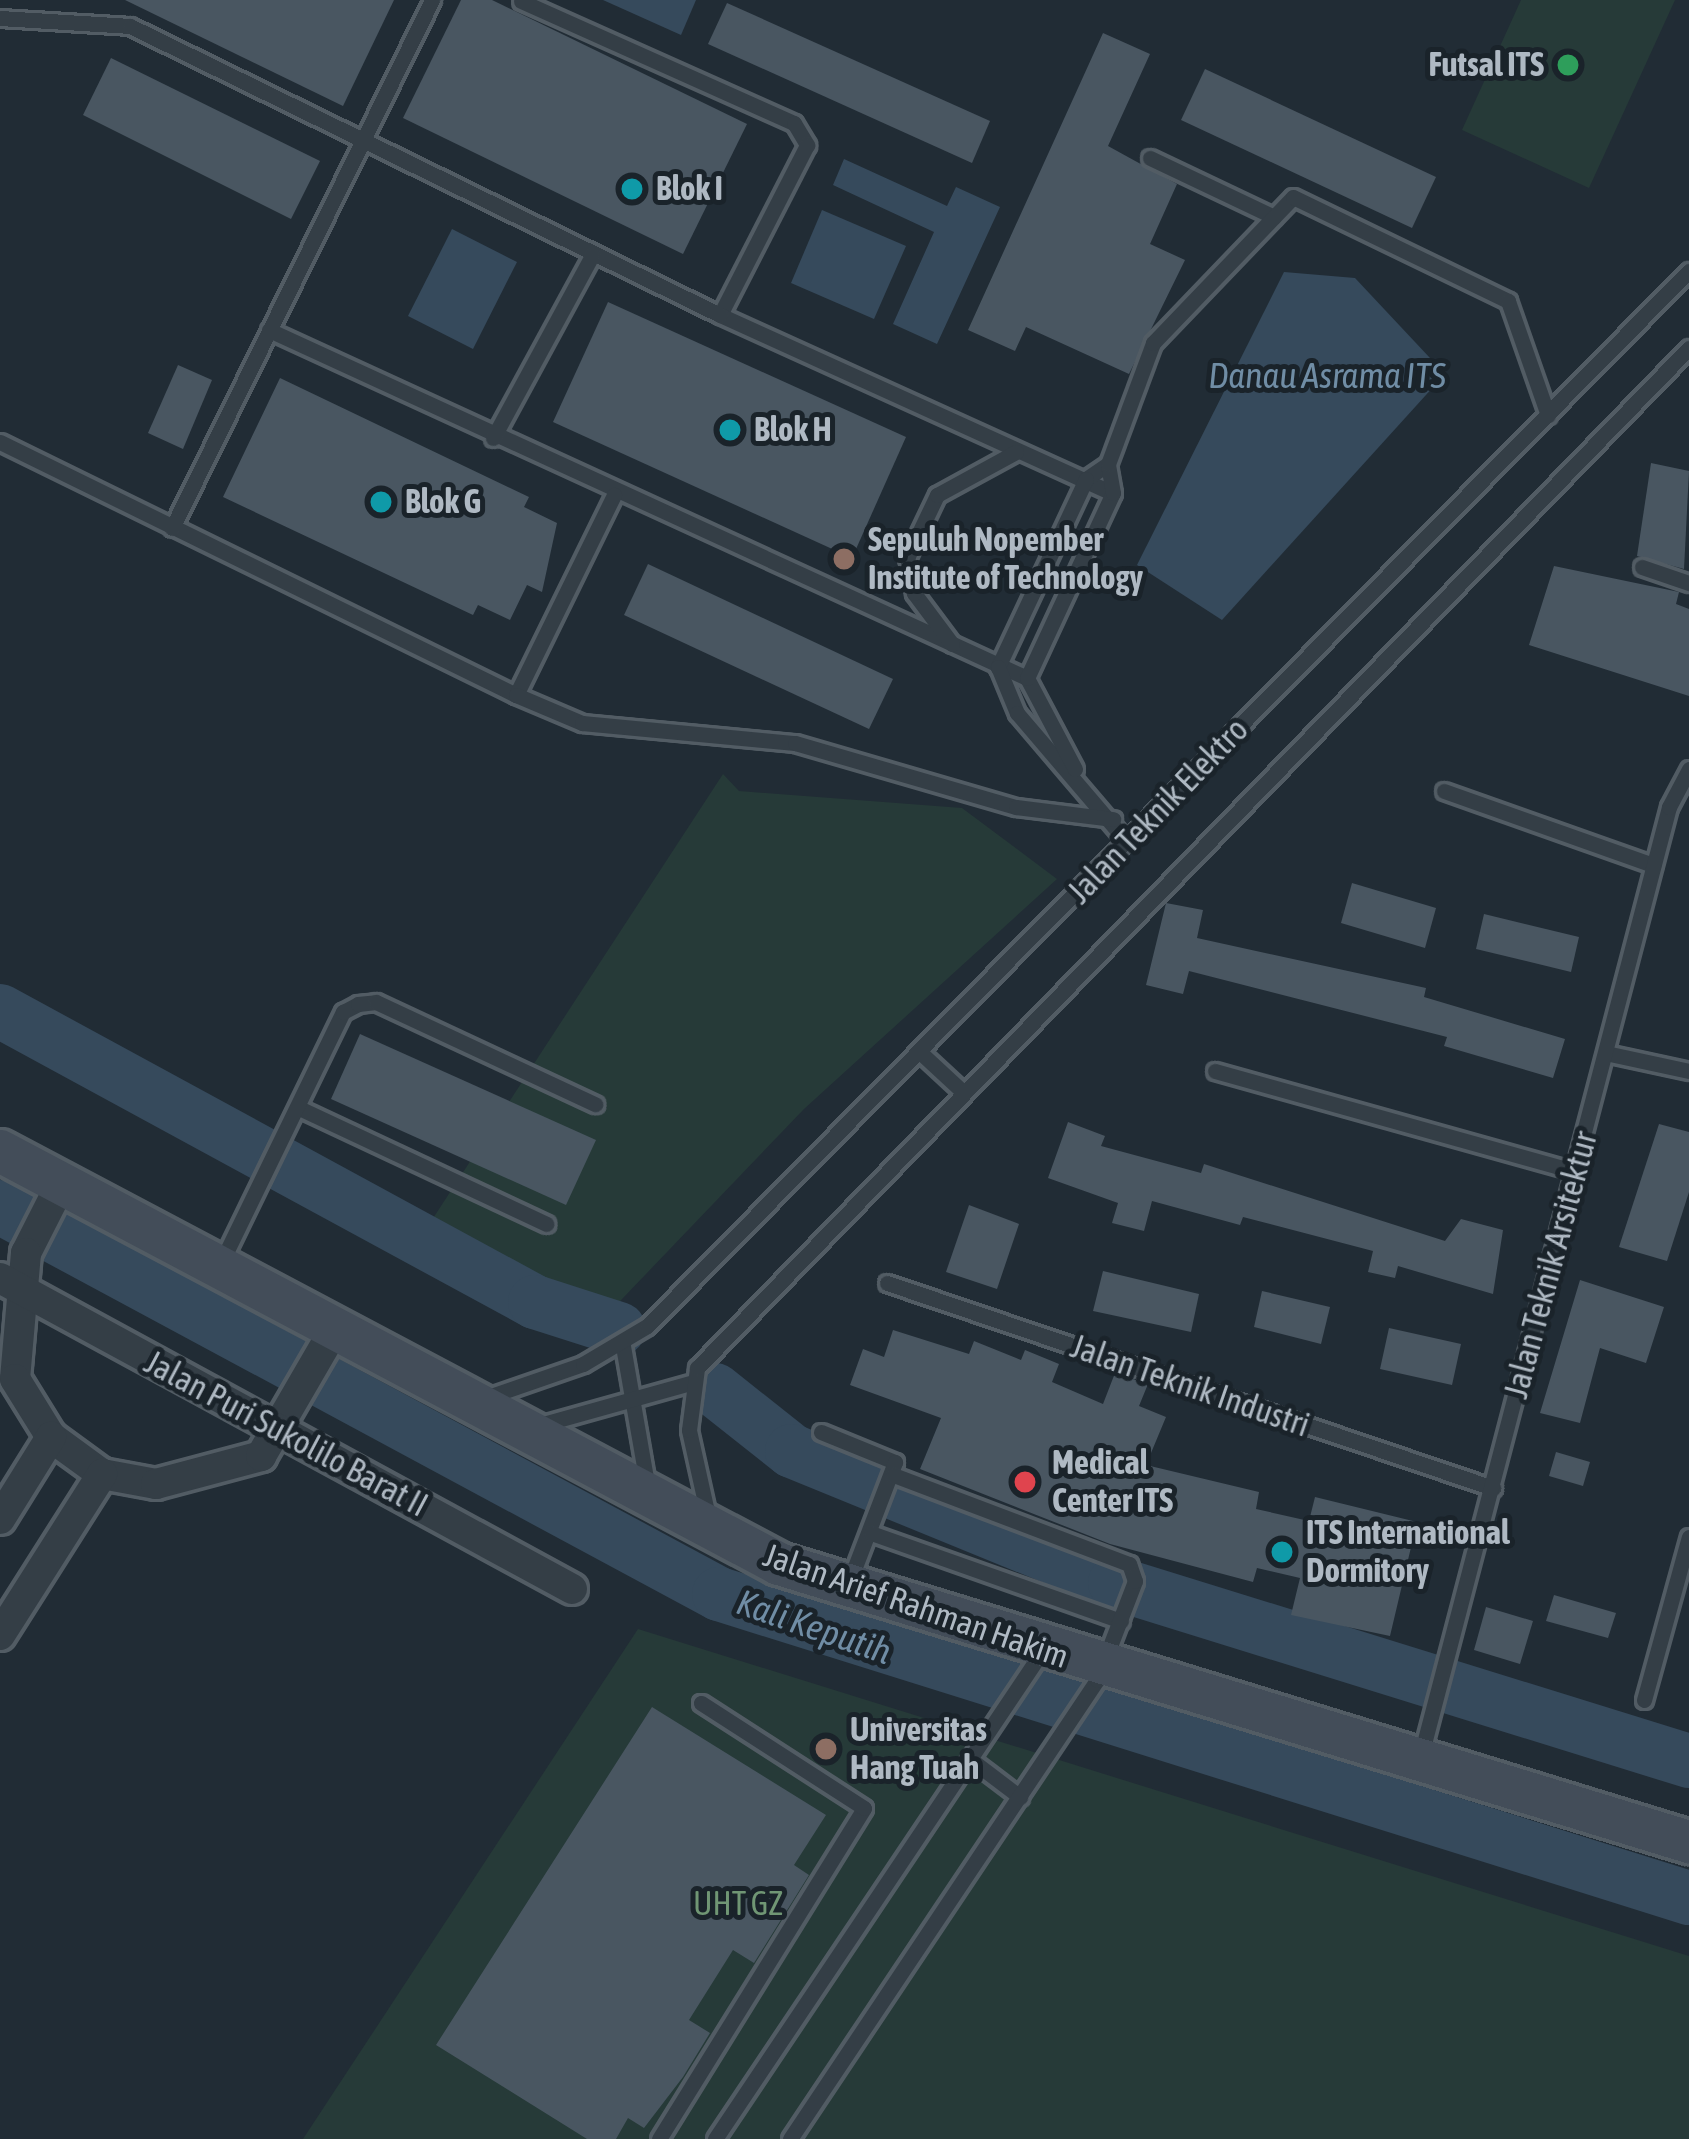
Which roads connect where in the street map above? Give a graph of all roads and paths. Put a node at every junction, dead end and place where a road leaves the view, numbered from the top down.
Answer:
1 (432, 0) edge
2 (520, 0) edge
3 (0, 18) edge
4 (365, 140) junction
5 (1150, 158) dead end
6 (1274, 217) junction
7 (592, 256) junction
8 (1689, 272) edge
9 (720, 315) junction
10 (269, 330) junction
11 (1689, 349) edge
12 (1548, 415) junction
13 (493, 438) junction
14 (0, 442) edge
15 (1016, 452) junction
16 (1108, 464) junction
17 (1085, 479) junction
18 (1114, 493) junction
19 (614, 495) junction
20 (172, 528) junction
21 (1642, 567) dead end
22 (1689, 583) edge
23 (956, 649) junction
24 (998, 668) junction
25 (1027, 678) junction
26 (516, 695) junction
27 (1075, 769) junction
28 (1689, 769) edge
29 (1444, 790) dead end
30 (1115, 822) junction
31 (1130, 838) junction
32 (1653, 865) junction
33 (921, 1053) junction
34 (1610, 1054) junction
35 (1215, 1071) dead end
36 (1689, 1071) edge
37 (962, 1091) junction
38 (595, 1104) dead end
39 (301, 1109) junction
40 (0, 1151) edge
41 (1574, 1171) junction
42 (56, 1194) junction
43 (546, 1224) dead end
44 (218, 1270) junction
45 (9, 1283) edge
46 (887, 1283) dead end
47 (328, 1343) junction
48 (623, 1346) junction
49 (689, 1383) junction
50 (469, 1403) junction
51 (629, 1403) junction
52 (518, 1430) junction
53 (283, 1432) junction
54 (821, 1432) dead end
55 (51, 1437) junction
56 (102, 1474) junction
57 (891, 1479) junction
58 (1493, 1488) junction
59 (650, 1499) junction
60 (0, 1519) edge
61 (713, 1532) junction
62 (871, 1533) junction
63 (1689, 1537) edge
64 (847, 1588) junction
65 (572, 1589) dead end
66 (1121, 1621) junction
67 (0, 1635) edge
68 (1040, 1655) junction
69 (1100, 1675) junction
70 (1644, 1700) dead end
71 (701, 1703) dead end
72 (1424, 1744) junction
73 (970, 1759) junction
74 (1020, 1797) junction
75 (1689, 1842) edge
76 (659, 2139) edge
77 (716, 2139) edge
78 (790, 2139) edge

1 - 4 lane
2 - 9 lane
3 - 4 lane
4 - 7 lane
4 - 10 lane
5 - 6 lane
6 - 12 lane
6 - 16 lane
7 - 9 lane
7 - 13 lane
8 - 12 lane, Jalan Teknik Elektro
9 - 15 lane
10 - 13 lane
10 - 20 lane
11 - 37 lane, Jalan Teknik Elektro
12 - 31 lane, Jalan Teknik Elektro
13 - 19 lane
14 - 20 lane
15 - 17 lane
15 - 23 lane
16 - 17 lane
16 - 18 lane
17 - 18 lane
17 - 24 lane
18 - 25 lane
19 - 23 lane
19 - 26 lane
20 - 26 lane
21 - 22 lane
23 - 24 lane
24 - 25 lane
24 - 27 lane
25 - 27 lane
26 - 30 lane
27 - 30 lane
28 - 32 lane, Jalan Teknik Arsitektur
29 - 32 lane
30 - 31 lane
31 - 33 lane, Jalan Teknik Elektro
32 - 34 lane, Jalan Teknik Arsitektur
33 - 37 lane
33 - 48 lane, Jalan Teknik Elektro
34 - 36 lane
34 - 41 lane, Jalan Teknik Arsitektur
35 - 41 lane
37 - 49 lane, Jalan Teknik Elektro
38 - 39 lane
39 - 43 lane
39 - 44 lane
40 - 42 main road, Jalan Arief Rahman Hakim
41 - 58 lane, Jalan Teknik Arsitektur
42 - 44 main road, Jalan Arief Rahman Hakim
42 - 45 street
44 - 47 main road, Jalan Arief Rahman Hakim
45 - 53 street, Jalan Puri Sukolilo Barat II
45 - 55 street
46 - 58 lane, Jalan Teknik Industri
47 - 50 main road, Jalan Arief Rahman Hakim
47 - 53 street
48 - 50 lane, Jalan Teknik Elektro
48 - 51 lane
49 - 51 lane, Jalan Teknik Elektro
49 - 61 lane
50 - 52 main road, Jalan Arief Rahman Hakim
51 - 52 lane, Jalan Teknik Elektro
51 - 59 lane
52 - 59 main road, Jalan Arief Rahman Hakim
53 - 56 street
53 - 65 street, Jalan Puri Sukolilo Barat II
54 - 57 lane
55 - 56 street
55 - 60 street
56 - 67 street
57 - 62 lane
57 - 66 lane
58 - 72 lane, Jalan Teknik Arsitektur
59 - 61 main road, Jalan Arief Rahman Hakim
61 - 64 main road, Jalan Arief Rahman Hakim
62 - 64 lane
62 - 66 lane
63 - 70 lane
64 - 68 main road, Jalan Arief Rahman Hakim
66 - 69 lane
68 - 69 main road, Jalan Arief Rahman Hakim
68 - 73 lane
69 - 72 main road, Jalan Arief Rahman Hakim
69 - 74 lane
71 - 76 lane
72 - 75 main road, Jalan Arief Rahman Hakim
73 - 74 lane
73 - 77 lane
74 - 78 lane

